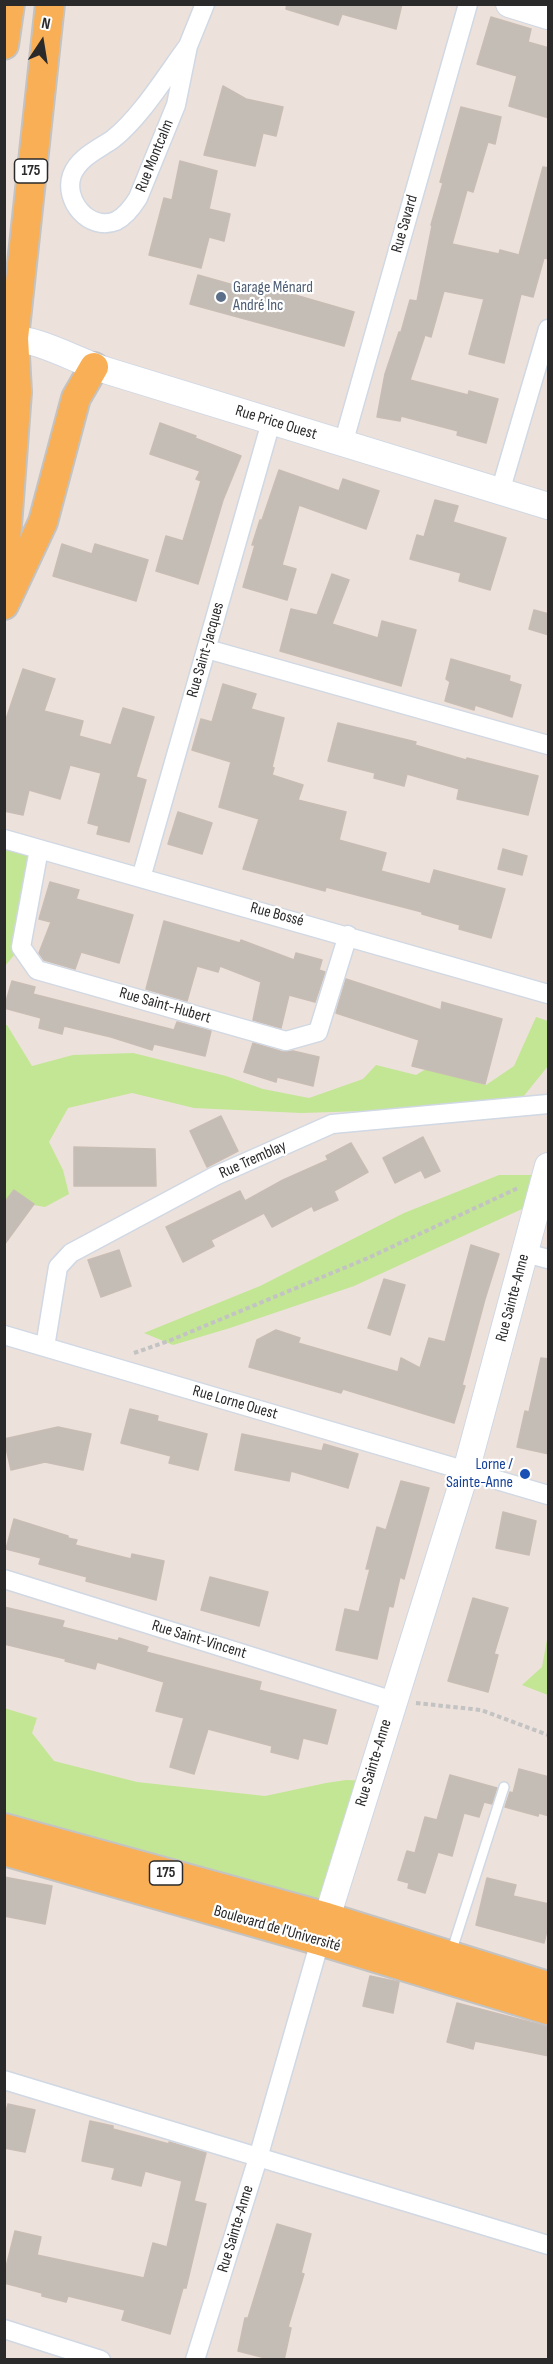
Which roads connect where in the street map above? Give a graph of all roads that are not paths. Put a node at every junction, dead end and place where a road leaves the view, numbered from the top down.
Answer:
1 (10, 4) edge
2 (50, 4) edge
3 (205, 4) edge
4 (468, 4) edge
5 (508, 4) edge
6 (549, 16) edge
7 (4, 45) edge
8 (188, 46) junction
9 (549, 329) edge
10 (9, 338) edge
11 (94, 367) junction
12 (271, 422) junction
13 (343, 444) junction
14 (500, 492) junction
15 (549, 506) edge
16 (4, 566) edge
17 (4, 605) edge
18 (207, 648) junction
19 (549, 745) edge
20 (4, 839) edge
21 (39, 849) junction
22 (141, 878) junction
23 (348, 935) junction
24 (549, 994) edge
25 (549, 1104) edge
26 (547, 1170) edge
27 (537, 1256) edge
28 (8, 1340) edge
29 (45, 1347) junction
30 (466, 1470) junction
31 (549, 1495) edge
32 (4, 1579) edge
33 (394, 1701) junction
34 (504, 1787) dead end
35 (4, 1828) edge
36 (4, 1851) edge
37 (323, 1929) junction
38 (451, 1956) junction
39 (549, 1986) edge
40 (549, 2010) edge
41 (4, 2080) edge
42 (258, 2158) junction
43 (549, 2245) edge
44 (4, 2329) edge
45 (101, 2360) edge
46 (195, 2360) edge

1 - 7 main road
2 - 10 main road, 175
3 - 8 street, Rue Montcalm
4 - 13 street, Rue Savard
5 - 6 street
8 - 8 street, Rue Montcalm
9 - 14 street
10 - 11 street, Rue Price Ouest
10 - 16 main road, 175
11 - 12 street, Rue Price Ouest
11 - 17 main road
12 - 13 street, Rue Price Ouest
12 - 18 street, Rue Saint-Jacques
13 - 14 street, Rue Price Ouest
14 - 15 street, Rue Price Ouest
18 - 19 street
18 - 22 street, Rue Saint-Jacques
20 - 21 street, Rue Bossé
21 - 22 street, Rue Bossé
21 - 23 street, Rue Saint-Hubert
22 - 23 street, Rue Bossé
23 - 24 street, Rue Bossé
25 - 29 street, Rue Tremblay
26 - 27 street, Rue Sainte-Anne
27 - 30 street, Rue Sainte-Anne
28 - 29 street, Rue Lorne Ouest
29 - 30 street, Rue Lorne Ouest
30 - 31 street, Rue Lorne Ouest
30 - 33 street, Rue Sainte-Anne
32 - 33 street, Rue Saint-Vincent
33 - 37 street, Rue Sainte-Anne
34 - 38 lane
35 - 37 main road, Boulevard de l'Université / 175
36 - 37 main road, Boulevard de l'Université / 175
37 - 38 main road, Boulevard de l'Université / 175
37 - 40 main road, Boulevard de l'Université / 175
37 - 42 street, Rue Sainte-Anne
38 - 39 main road, Boulevard de l'Université / 175
41 - 42 street
42 - 43 street
42 - 46 street, Rue Sainte-Anne
44 - 45 street

